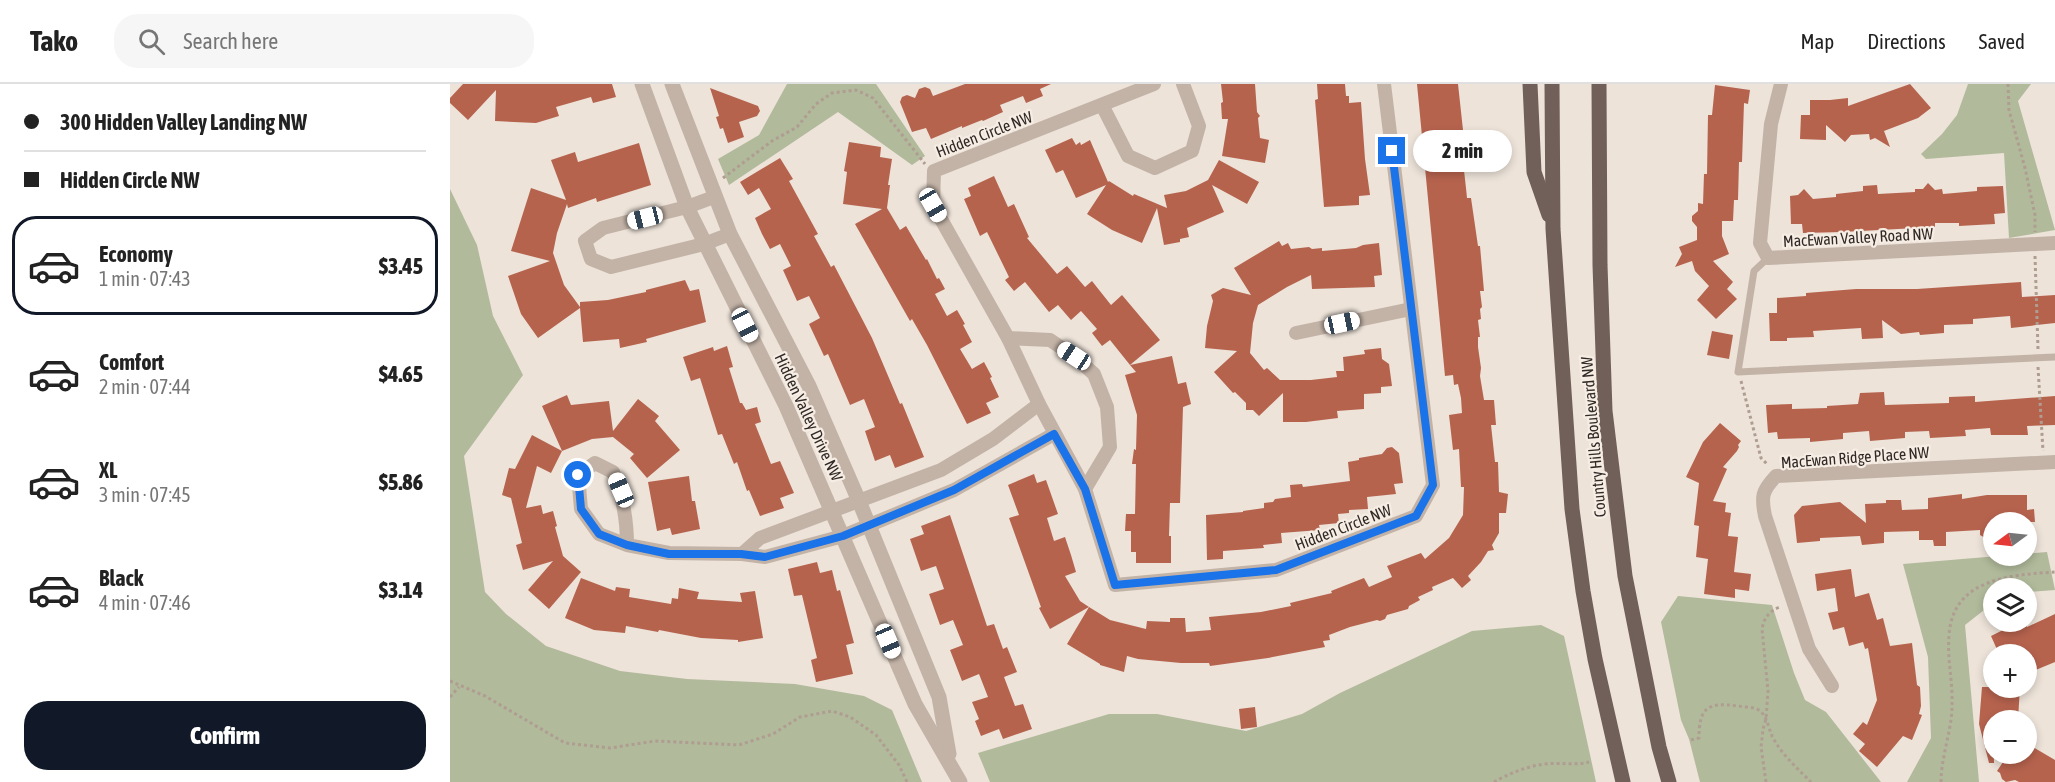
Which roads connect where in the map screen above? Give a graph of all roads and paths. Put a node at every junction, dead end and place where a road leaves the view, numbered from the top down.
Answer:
1 (642, 84) edge
2 (672, 84) edge
3 (1154, 84) edge
4 (1183, 84) edge
5 (1384, 84) edge
6 (1530, 84) edge
7 (1552, 84) edge
8 (1781, 84) edge
9 (2008, 84) edge
10 (1600, 88) edge
11 (1102, 105) junction
12 (934, 171) junction
13 (722, 178) dead end
14 (714, 197) junction
15 (687, 207) junction
16 (1553, 229) junction
17 (730, 234) junction
18 (2055, 243) edge
19 (704, 244) junction
20 (2035, 244) junction
21 (1768, 258) junction
22 (1411, 309) junction
23 (1296, 333) dead end
24 (1008, 338) junction
25 (2055, 357) edge
26 (1738, 372) junction
27 (1039, 404) junction
28 (1054, 434) junction
29 (2055, 462) edge
30 (1776, 476) junction
31 (1085, 489) junction
32 (859, 501) junction
33 (832, 511) junction
34 (869, 525) junction
35 (843, 536) junction
36 (627, 545) junction
37 (741, 554) junction
38 (2055, 572) edge
39 (1792, 603) junction
40 (450, 681) edge
41 (459, 686) junction
42 (1832, 686) dead end
43 (450, 697) edge
44 (1766, 719) junction
45 (1691, 740) dead end
46 (1589, 762) dead end
47 (951, 763) junction
48 (907, 782) edge
49 (960, 782) edge
50 (1494, 782) edge
51 (1623, 782) edge
52 (1669, 782) edge
53 (1766, 782) edge
54 (1811, 782) edge
55 (1941, 782) edge

1 - 15 street, Hidden Valley Drive NW
2 - 14 street, Hidden Valley Drive NW
3 - 11 street, Hidden Circle NW
4 - 11 street
5 - 22 street, Hidden Circle NW
6 - 16 main road
7 - 16 main road, Country Hills Boulevard NW
8 - 21 street, MacEwan Valley Road NW
9 - 20 path
10 - 52 main road, Country Hills Boulevard NW
11 - 12 street, Hidden Circle NW
12 - 13 path
12 - 24 street, Hidden Circle NW
14 - 15 street
14 - 17 street, Hidden Valley Drive NW
15 - 19 street, Hidden Valley Drive NW
15 - 19 street
16 - 51 main road, Country Hills Boulevard NW
17 - 19 street
17 - 32 street, Hidden Valley Drive NW
18 - 20 street, MacEwan Valley Road NW
19 - 33 street, Hidden Valley Drive NW
20 - 21 street, MacEwan Valley Road NW
21 - 26 lane
22 - 23 street
22 - 31 street, Hidden Circle NW
24 - 27 street, Hidden Circle NW
24 - 31 street
25 - 26 lane
26 - 30 path
27 - 28 street, Hidden Circle NW
27 - 32 street
28 - 31 street, Hidden Circle NW
28 - 34 street
29 - 30 street, MacEwan Ridge Place NW
30 - 39 street, MacEwan Ridge Place NW
32 - 33 street
32 - 34 street, Hidden Valley Drive NW
33 - 35 street, Hidden Valley Drive NW
33 - 37 street
34 - 35 street
34 - 47 street, Hidden Valley Drive NW
35 - 37 street
35 - 47 street, Hidden Valley Drive NW
36 - 36 street
36 - 37 street
38 - 55 path
39 - 42 street, MacEwan Ridge Place NW
39 - 44 path
40 - 41 path
41 - 43 path
41 - 48 path
44 - 45 path
44 - 53 path
44 - 54 path
46 - 50 path
47 - 49 street, Hidden Valley Drive NW

